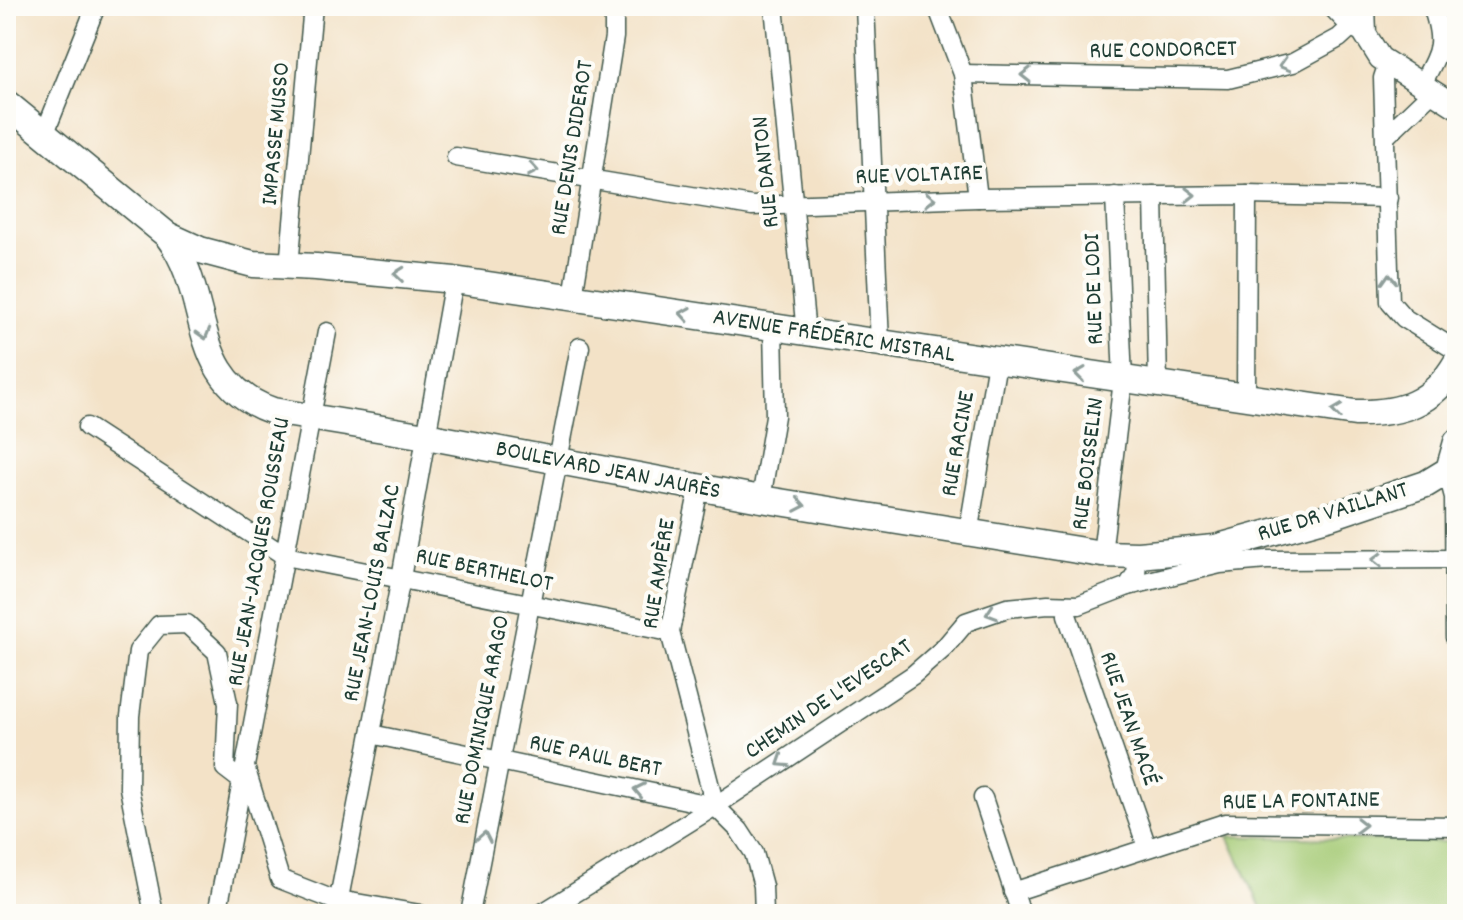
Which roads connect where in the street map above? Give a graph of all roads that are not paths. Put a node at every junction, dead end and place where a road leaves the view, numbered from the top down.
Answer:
1 (96, 6) edge
2 (313, 6) edge
3 (614, 6) edge
4 (774, 6) edge
5 (865, 6) edge
6 (937, 6) edge
7 (1331, 6) edge
8 (1364, 6) edge
9 (1432, 6) edge
10 (1358, 30) junction
11 (1388, 63) junction
12 (963, 74) junction
13 (1427, 88) junction
14 (6, 103) edge
15 (1457, 107) edge
16 (44, 135) junction
17 (1387, 135) junction
18 (456, 157) dead end
19 (592, 180) junction
20 (1247, 195) junction
21 (1115, 196) junction
22 (1154, 196) junction
23 (978, 198) junction
24 (1388, 198) junction
25 (873, 201) junction
26 (794, 204) junction
27 (167, 235) junction
28 (253, 264) junction
29 (289, 266) junction
30 (454, 280) junction
31 (190, 282) junction
32 (573, 297) junction
33 (773, 328) junction
34 (327, 332) dead end
35 (806, 333) junction
36 (880, 343) junction
37 (580, 347) dead end
38 (1457, 351) edge
39 (997, 362) junction
40 (1457, 363) edge
41 (1123, 380) junction
42 (1158, 385) junction
43 (1246, 399) junction
44 (310, 418) junction
45 (87, 427) dead end
46 (426, 436) junction
47 (1457, 442) edge
48 (557, 462) junction
49 (1449, 470) junction
50 (699, 488) junction
51 (761, 499) junction
52 (968, 534) junction
53 (1215, 548) joint
54 (1102, 554) junction
55 (285, 556) junction
56 (1456, 559) edge
57 (1151, 562) junction
58 (401, 578) junction
59 (1128, 586) junction
60 (529, 605) junction
61 (1068, 606) junction
62 (670, 632) junction
63 (1457, 637) edge
64 (371, 734) junction
65 (498, 761) junction
66 (244, 774) junction
67 (983, 798) dead end
68 (715, 806) junction
69 (1457, 826) edge
70 (1147, 847) junction
71 (1013, 892) junction
72 (338, 905) edge
73 (154, 914) edge
74 (217, 914) edge
75 (420, 914) edge
76 (470, 914) edge
77 (541, 914) edge
78 (764, 914) edge
79 (1021, 914) edge

1 - 16 street
2 - 29 street, IMPASSE MUSSO
3 - 19 street, RUE DENIS DIDEROT
4 - 26 street, RUE DANTON
5 - 25 street
6 - 12 street
7 - 10 street
8 - 10 street
9 - 13 street
10 - 11 street
10 -> 12 street, RUE CONDORCET
11 - 13 street
11 - 17 street
12 - 23 street
13 - 15 street
13 - 17 street
14 - 16 main road
16 - 27 main road
17 - 24 street
18 -> 19 street, RUE VOLTAIRE
19 - 26 street, RUE VOLTAIRE
19 - 32 street, RUE DENIS DIDEROT
22 -> 20 street, RUE VOLTAIRE
20 - 24 street, RUE VOLTAIRE
20 - 43 street
21 - 22 street, RUE VOLTAIRE
21 - 23 street, RUE VOLTAIRE
21 - 41 street, RUE DE LODI
22 - 42 street
25 -> 23 street, RUE VOLTAIRE
38 -> 24 street
25 - 26 street, RUE VOLTAIRE
25 - 36 street
26 - 35 street, RUE DANTON
27 - 28 main road, AVENUE FRÉDÉRIC MISTRAL
27 - 31 main road, BOULEVARD JEAN JAURÈS
28 - 29 main road, AVENUE FRÉDÉRIC MISTRAL
28 - 31 main road, AVENUE FRÉDÉRIC MISTRAL
30 -> 29 main road, AVENUE FRÉDÉRIC MISTRAL
30 - 32 main road, AVENUE FRÉDÉRIC MISTRAL
30 - 46 street, RUE JEAN-LOUIS BALZAC
31 -> 44 main road, BOULEVARD JEAN JAURÈS
33 -> 32 main road, AVENUE FRÉDÉRIC MISTRAL
33 - 35 main road, AVENUE FRÉDÉRIC MISTRAL
33 - 51 street
34 - 44 street, RUE JEAN-JACQUES ROUSSEAU
35 - 36 main road, AVENUE FRÉDÉRIC MISTRAL
36 - 39 main road, AVENUE FRÉDÉRIC MISTRAL
37 - 48 street, RUE DOMINIQUE ARAGO
41 -> 39 main road, AVENUE FRÉDÉRIC MISTRAL
39 - 52 street, RUE RACINE
40 -> 43 main road, AVENUE FRÉDÉRIC MISTRAL
41 - 42 main road, AVENUE FRÉDÉRIC MISTRAL
41 - 54 street, RUE BOISSELIN
42 - 43 main road, AVENUE FRÉDÉRIC MISTRAL
44 - 46 main road, BOULEVARD JEAN JAURÈS
44 - 55 street, RUE JEAN-JACQUES ROUSSEAU
45 - 55 street, RUE BERTHELOT
46 - 48 main road, BOULEVARD JEAN JAURÈS
46 - 58 street, RUE JEAN-LOUIS BALZAC
47 - 49 main road
48 - 50 main road, BOULEVARD JEAN JAURÈS
48 - 60 street, RUE DOMINIQUE ARAGO
49 - 53 main road, RUE DR VAILLANT
49 - 56 street
50 - 51 main road, BOULEVARD JEAN JAURÈS
50 - 62 street, RUE AMPÈRE
51 -> 52 main road, BOULEVARD JEAN JAURÈS
52 - 54 main road, BOULEVARD JEAN JAURÈS
53 - 57 main road, BOULEVARD JEAN JAURÈS
54 - 57 main road, BOULEVARD JEAN JAURÈS
55 - 58 street, RUE BERTHELOT
55 - 66 street, RUE JEAN-JACQUES ROUSSEAU
56 -> 57 street, BOULEVARD JEAN JAURÈS
56 - 63 street
57 - 59 street, BOULEVARD JEAN JAURÈS
57 - 59 street
58 - 60 street, RUE BERTHELOT
58 - 64 street, RUE JEAN-LOUIS BALZAC
59 - 61 street, CHEMIN DE L'EVESCAT
60 - 62 street, RUE BERTHELOT
60 - 65 street, RUE DOMINIQUE ARAGO
61 -> 68 street, CHEMIN DE L'EVESCAT
61 - 70 street, RUE JEAN MACÉ
62 - 68 street, RUE AMPÈRE
64 - 65 street, RUE PAUL BERT
64 - 72 street, RUE JEAN-LOUIS BALZAC
68 -> 65 street, RUE PAUL BERT
76 -> 65 street, RUE DOMINIQUE ARAGO
66 - 72 street
66 - 73 street, RUE JEAN-JACQUES ROUSSEAU
66 - 74 street, RUE JEAN-JACQUES ROUSSEAU
67 - 71 street
68 - 77 street, CHEMIN DE L'EVESCAT
68 - 78 street
70 -> 69 street, RUE LA FONTAINE
70 - 71 street, RUE LA FONTAINE
71 - 79 street
72 - 75 street

